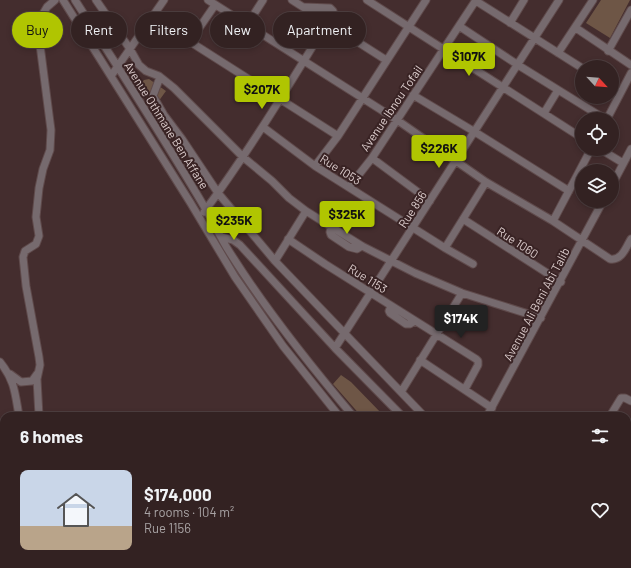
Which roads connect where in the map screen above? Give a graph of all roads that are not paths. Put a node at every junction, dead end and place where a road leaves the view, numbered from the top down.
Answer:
1 (55, 0) edge
2 (63, 0) edge
3 (75, 0) edge
4 (96, 0) edge
5 (164, 0) edge
6 (208, 0) edge
7 (263, 0) edge
8 (292, 0) edge
9 (367, 0) edge
10 (426, 0) edge
11 (476, 0) edge
12 (524, 0) edge
13 (559, 0) edge
14 (590, 1) edge
15 (215, 5) junction
16 (304, 8) junction
17 (631, 10) edge
18 (226, 12) edge
19 (255, 12) edge
20 (310, 12) edge
21 (332, 12) edge
22 (510, 23) junction
23 (459, 26) junction
24 (408, 27) junction
25 (576, 28) junction
26 (265, 37) edge
27 (534, 39) junction
28 (366, 47) edge
29 (312, 48) edge
30 (130, 49) junction
31 (444, 49) junction
32 (608, 51) junction
33 (558, 53) junction
34 (386, 60) junction
35 (304, 62) junction
36 (575, 64) edge
37 (518, 65) junction
38 (631, 65) edge
39 (117, 66) junction
40 (631, 73) edge
41 (111, 76) junction
42 (160, 77) junction
43 (503, 88) junction
44 (558, 90) junction
45 (620, 93) joint
46 (413, 95) junction
47 (362, 98) junction
48 (280, 99) junction
49 (594, 112) edge
50 (610, 112) edge
51 (544, 113) junction
52 (397, 120) junction
53 (263, 127) junction
54 (475, 132) junction
55 (575, 133) edge
56 (338, 136) junction
57 (631, 149) edge
58 (587, 156) edge
59 (614, 156) edge
60 (243, 157) junction
61 (372, 158) junction
62 (456, 161) junction
63 (626, 162) edge
64 (315, 166) junction
65 (619, 173) edge
66 (486, 182) junction
67 (349, 187) junction
68 (569, 192) junction
69 (218, 193) junction
70 (430, 200) junction
71 (599, 208) edge
72 (206, 209) junction
73 (306, 210) junction
74 (199, 218) junction
75 (463, 220) junction
76 (552, 221) junction
77 (413, 228) junction
78 (221, 237) junction
79 (288, 239) junction
80 (631, 239) edge
81 (582, 240) junction
82 (445, 248) junction
83 (275, 261) junction
84 (391, 262) junction
85 (472, 264) dead end
86 (560, 282) junction
87 (371, 293) junction
88 (462, 293) junction
89 (541, 318) junction
90 (345, 334) junction
91 (436, 335) junction
92 (335, 348) junction
93 (420, 360) junction
94 (0, 362) edge
95 (8, 373) junction
96 (38, 373) junction
97 (465, 389) junction
98 (401, 392) junction
99 (631, 401) edge
100 (492, 408) junction
101 (18, 412) edge
102 (39, 412) edge
103 (336, 412) edge
104 (350, 412) edge
105 (398, 412) edge
106 (420, 412) edge
107 (490, 412) edge
108 (614, 412) edge

1 - 96 street
2 - 41 street, Avenue Othmane Ben Affane
3 - 39 street, Avenue Othmane Ben Affane
4 - 30 street
5 - 30 street
6 - 15 street
7 - 19 street
8 - 16 street
9 - 24 street
10 - 24 street
11 - 22 street
11 - 23 street, Avenue Ibnou Tofail
12 - 22 street
13 - 27 street, Rue 856
14 - 25 street
15 - 18 street
15 - 48 street
16 - 20 street
16 - 21 street
17 - 32 street
22 - 27 street
23 - 31 street, Avenue Ibnou Tofail
23 - 37 street
24 - 31 street
24 - 34 street
25 - 32 street
25 - 33 street
26 - 35 street
27 - 33 street
27 - 37 street, Rue 856
28 - 34 street
29 - 35 street
30 - 39 street
30 - 42 street
31 - 43 street
31 - 46 street, Avenue Ibnou Tofail
32 - 38 street
33 - 36 street
34 - 47 street
35 - 47 street
35 - 48 street
37 - 43 street, Rue 856
37 - 44 street
39 - 41 street
39 - 72 street, Avenue Othmane Ben Affane
40 - 45 street
41 - 74 street, Avenue Othmane Ben Affane
42 - 60 street
42 - 69 street
43 - 51 street
43 - 54 street, Rue 856
44 - 49 street
44 - 51 street
45 - 50 street
46 - 52 street, Avenue Ibnou Tofail
46 - 54 street
47 - 52 street
47 - 56 street
48 - 53 street
48 - 56 street
51 - 55 street
52 - 61 street, Avenue Ibnou Tofail
52 - 62 street
53 - 60 street
53 - 64 street, Rue 1053
54 - 62 street, Rue 856
54 - 68 street
56 - 64 street
57 - 63 street
58 - 68 street
59 - 63 street
60 - 69 street
60 - 73 street
61 - 67 street, Avenue Ibnou Tofail
61 - 70 street
62 - 66 street
62 - 70 street, Rue 856
63 - 65 street
64 - 67 street, Rue 1053
66 - 75 street
66 - 76 street
67 - 77 street, Rue 1053
68 - 76 street
69 - 72 street
69 - 83 street
70 - 77 street, Rue 856
71 - 81 street, Avenue Ali Beni Abi Talib
72 - 74 street
72 - 78 street, Avenue Othmane Ben Affane
73 - 79 street
73 - 84 street
74 - 103 street, Avenue Othmane Ben Affane
75 - 82 street
75 - 86 street, Rue 1060
76 - 81 street
77 - 82 street, Rue 1053
77 - 84 street, Rue 856
78 - 92 street
78 - 104 street, Avenue Othmane Ben Affane
79 - 83 street
79 - 87 street, Rue 1153
80 - 81 street
81 - 86 street, Avenue Ali Beni Abi Talib
82 - 85 street, Rue 1053
83 - 90 street
84 - 87 street, Rue 856
84 - 88 street
86 - 89 street, Avenue Ali Beni Abi Talib
87 - 90 street, Rue 856
87 - 91 street, Rue 1153
88 - 89 street
88 - 91 street
89 - 100 street, Avenue Ali Beni Abi Talib
90 - 92 street, Rue 856
90 - 98 street
91 - 93 street
91 - 97 street, Rue 1153
92 - 105 street
93 - 97 street
93 - 98 street
94 - 95 street
95 - 96 street
95 - 101 street
96 - 102 street
97 - 100 street
98 - 106 street
99 - 108 street
100 - 107 street, Avenue Ali Beni Abi Talib

